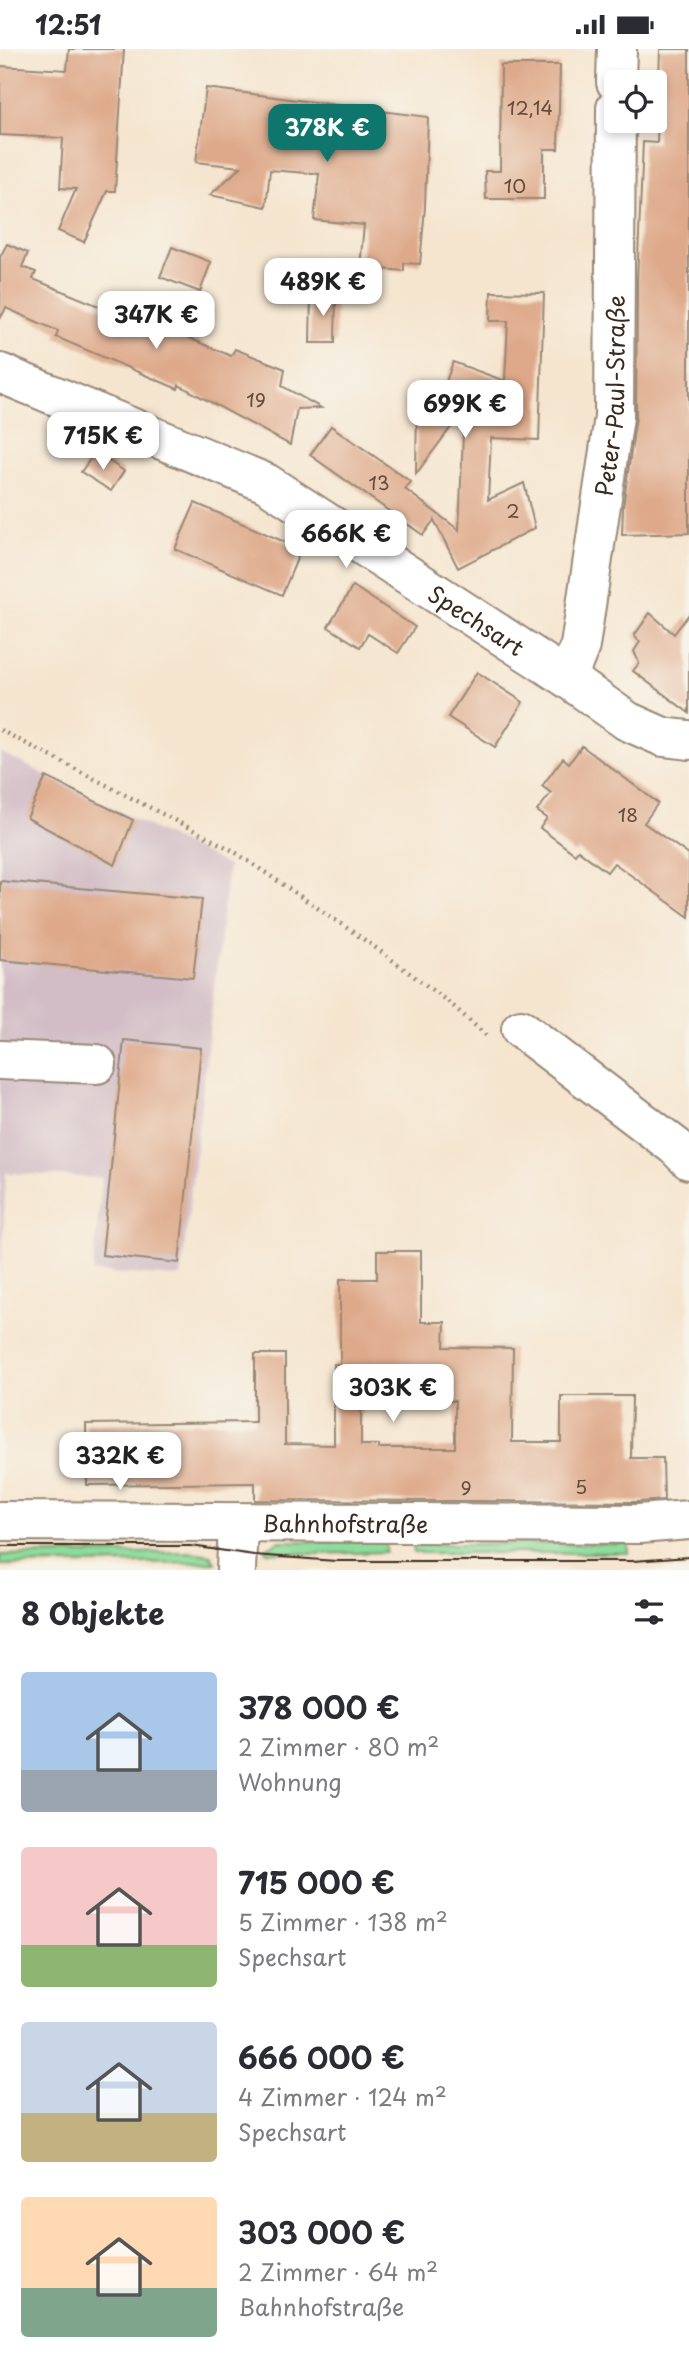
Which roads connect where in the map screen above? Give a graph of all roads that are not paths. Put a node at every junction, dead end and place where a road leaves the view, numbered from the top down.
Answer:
1 (617, 49) edge
2 (617, 70) edge
3 (616, 133) edge
4 (0, 373) edge
5 (567, 678) junction
6 (689, 740) edge
7 (505, 1033) road end
8 (0, 1060) edge
9 (97, 1064) dead end
10 (689, 1160) edge
11 (689, 1520) edge
12 (0, 1521) edge
13 (239, 1524) junction
14 (236, 1570) edge

1 - 2 street
3 - 5 street, Peter-Paul-Straße
4 - 5 street, Spechsart
5 - 6 street, Spechsart
7 - 10 street
8 - 9 street
11 - 13 street, Bahnhofstraße
12 - 13 street, Bahnhofstraße
13 - 14 street

